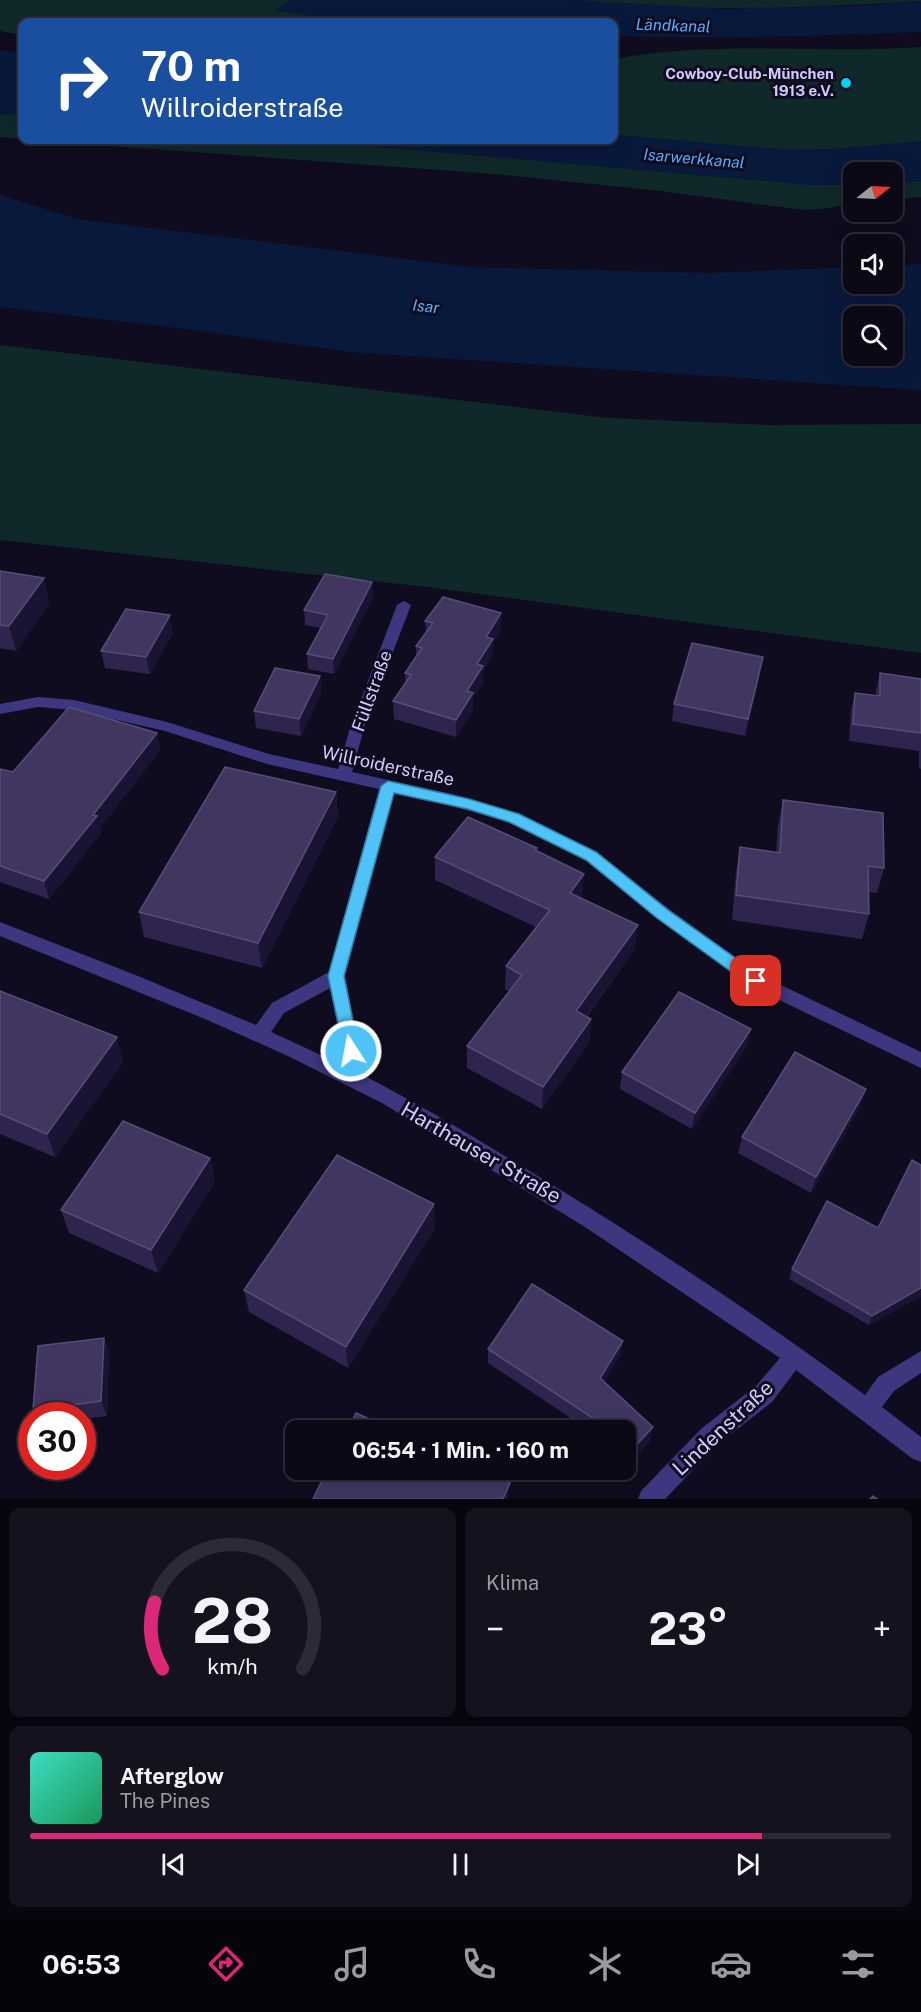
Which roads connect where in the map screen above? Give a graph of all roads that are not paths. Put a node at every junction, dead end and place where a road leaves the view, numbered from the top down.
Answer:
1 (404, 605) dead end
2 (0, 708) edge
3 (343, 777) junction
4 (388, 786) junction
5 (0, 929) edge
6 (336, 976) junction
7 (259, 1035) junction
8 (921, 1060) edge
9 (337, 1071) junction
10 (795, 1355) junction
11 (921, 1361) edge
12 (868, 1409) junction
13 (921, 1451) edge
14 (649, 1499) edge

1 - 3 street, Füllstraße
2 - 3 street, Willroiderstraße
3 - 4 street, Willroiderstraße
4 - 6 street
4 - 8 street, Willroiderstraße
5 - 7 street, Harthauser Straße
6 - 7 street
6 - 9 street
7 - 9 street, Harthauser Straße
9 - 10 street, Harthauser Straße
10 - 12 street, Harthauser Straße
10 - 14 street, Lindenstraße
11 - 12 street
12 - 13 street, Harthauser Straße

